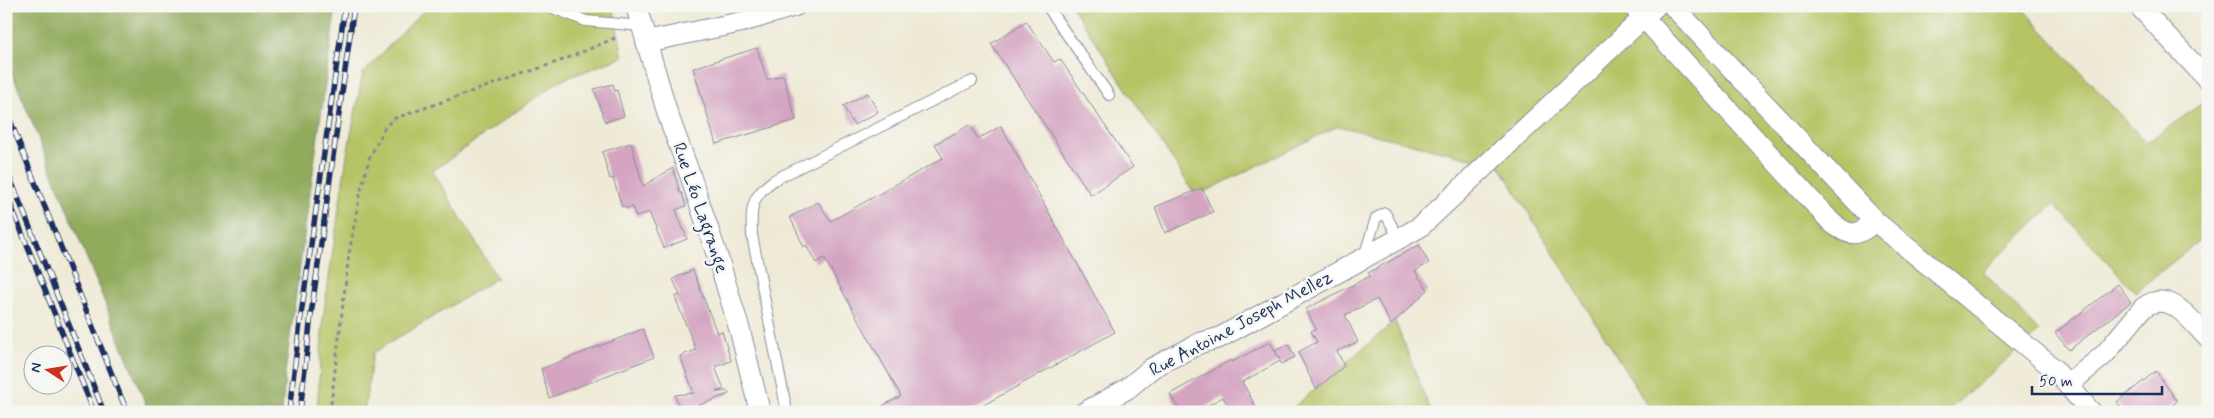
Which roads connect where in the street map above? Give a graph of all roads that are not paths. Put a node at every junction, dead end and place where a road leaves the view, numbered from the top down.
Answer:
1 (548, 6) edge
2 (636, 6) edge
3 (795, 6) edge
4 (1047, 6) edge
5 (1674, 6) edge
6 (2139, 6) edge
7 (1644, 10) edge
8 (644, 34) junction
9 (2208, 80) edge
10 (972, 81) dead end
11 (1109, 95) dead end
12 (1875, 221) junction
13 (1399, 239) junction
14 (1363, 259) junction
15 (2208, 338) edge
16 (2069, 384) junction
17 (760, 412) edge
18 (787, 412) edge
19 (1085, 412) edge
20 (2091, 412) edge

1 - 8 lane
2 - 8 street, Rue Léo Lagrange
3 - 8 street
4 - 11 lane
5 - 12 street
6 - 9 street
7 - 12 street
7 - 13 street, Rue Antoine Joseph Mellez
8 - 17 street, Rue Léo Lagrange
10 - 18 lane
12 - 16 street
13 - 14 street, Rue Antoine Joseph Mellez
13 - 14 lane
14 - 19 street, Rue Antoine Joseph Mellez
15 - 16 street
16 - 20 street

